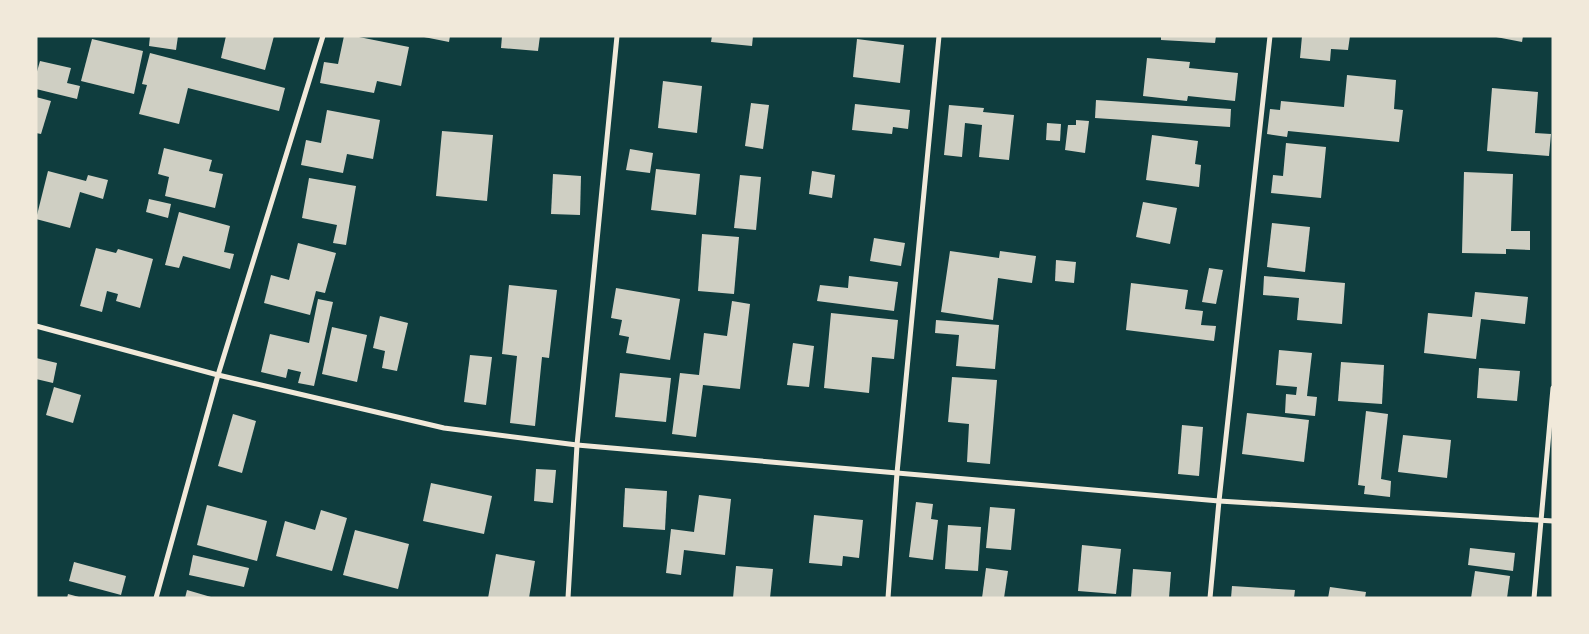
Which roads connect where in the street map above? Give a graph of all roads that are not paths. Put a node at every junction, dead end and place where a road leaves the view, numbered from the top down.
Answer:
1 (323, 36) edge
2 (617, 36) edge
3 (939, 36) edge
4 (1270, 36) edge
5 (36, 326) edge
6 (218, 375) junction
7 (1553, 388) edge
8 (577, 445) junction
9 (897, 473) junction
10 (1219, 501) junction
11 (1540, 519) junction
12 (1553, 521) edge
13 (156, 598) edge
14 (568, 598) edge
15 (888, 598) edge
16 (1210, 598) edge
17 (1534, 598) edge

1 - 6 street
2 - 8 street
3 - 9 street
4 - 10 street
5 - 6 street
6 - 8 street
6 - 13 street
7 - 11 street
8 - 9 street
8 - 14 street
9 - 10 street
9 - 15 street
10 - 11 street
10 - 16 street
11 - 12 street
11 - 17 street

